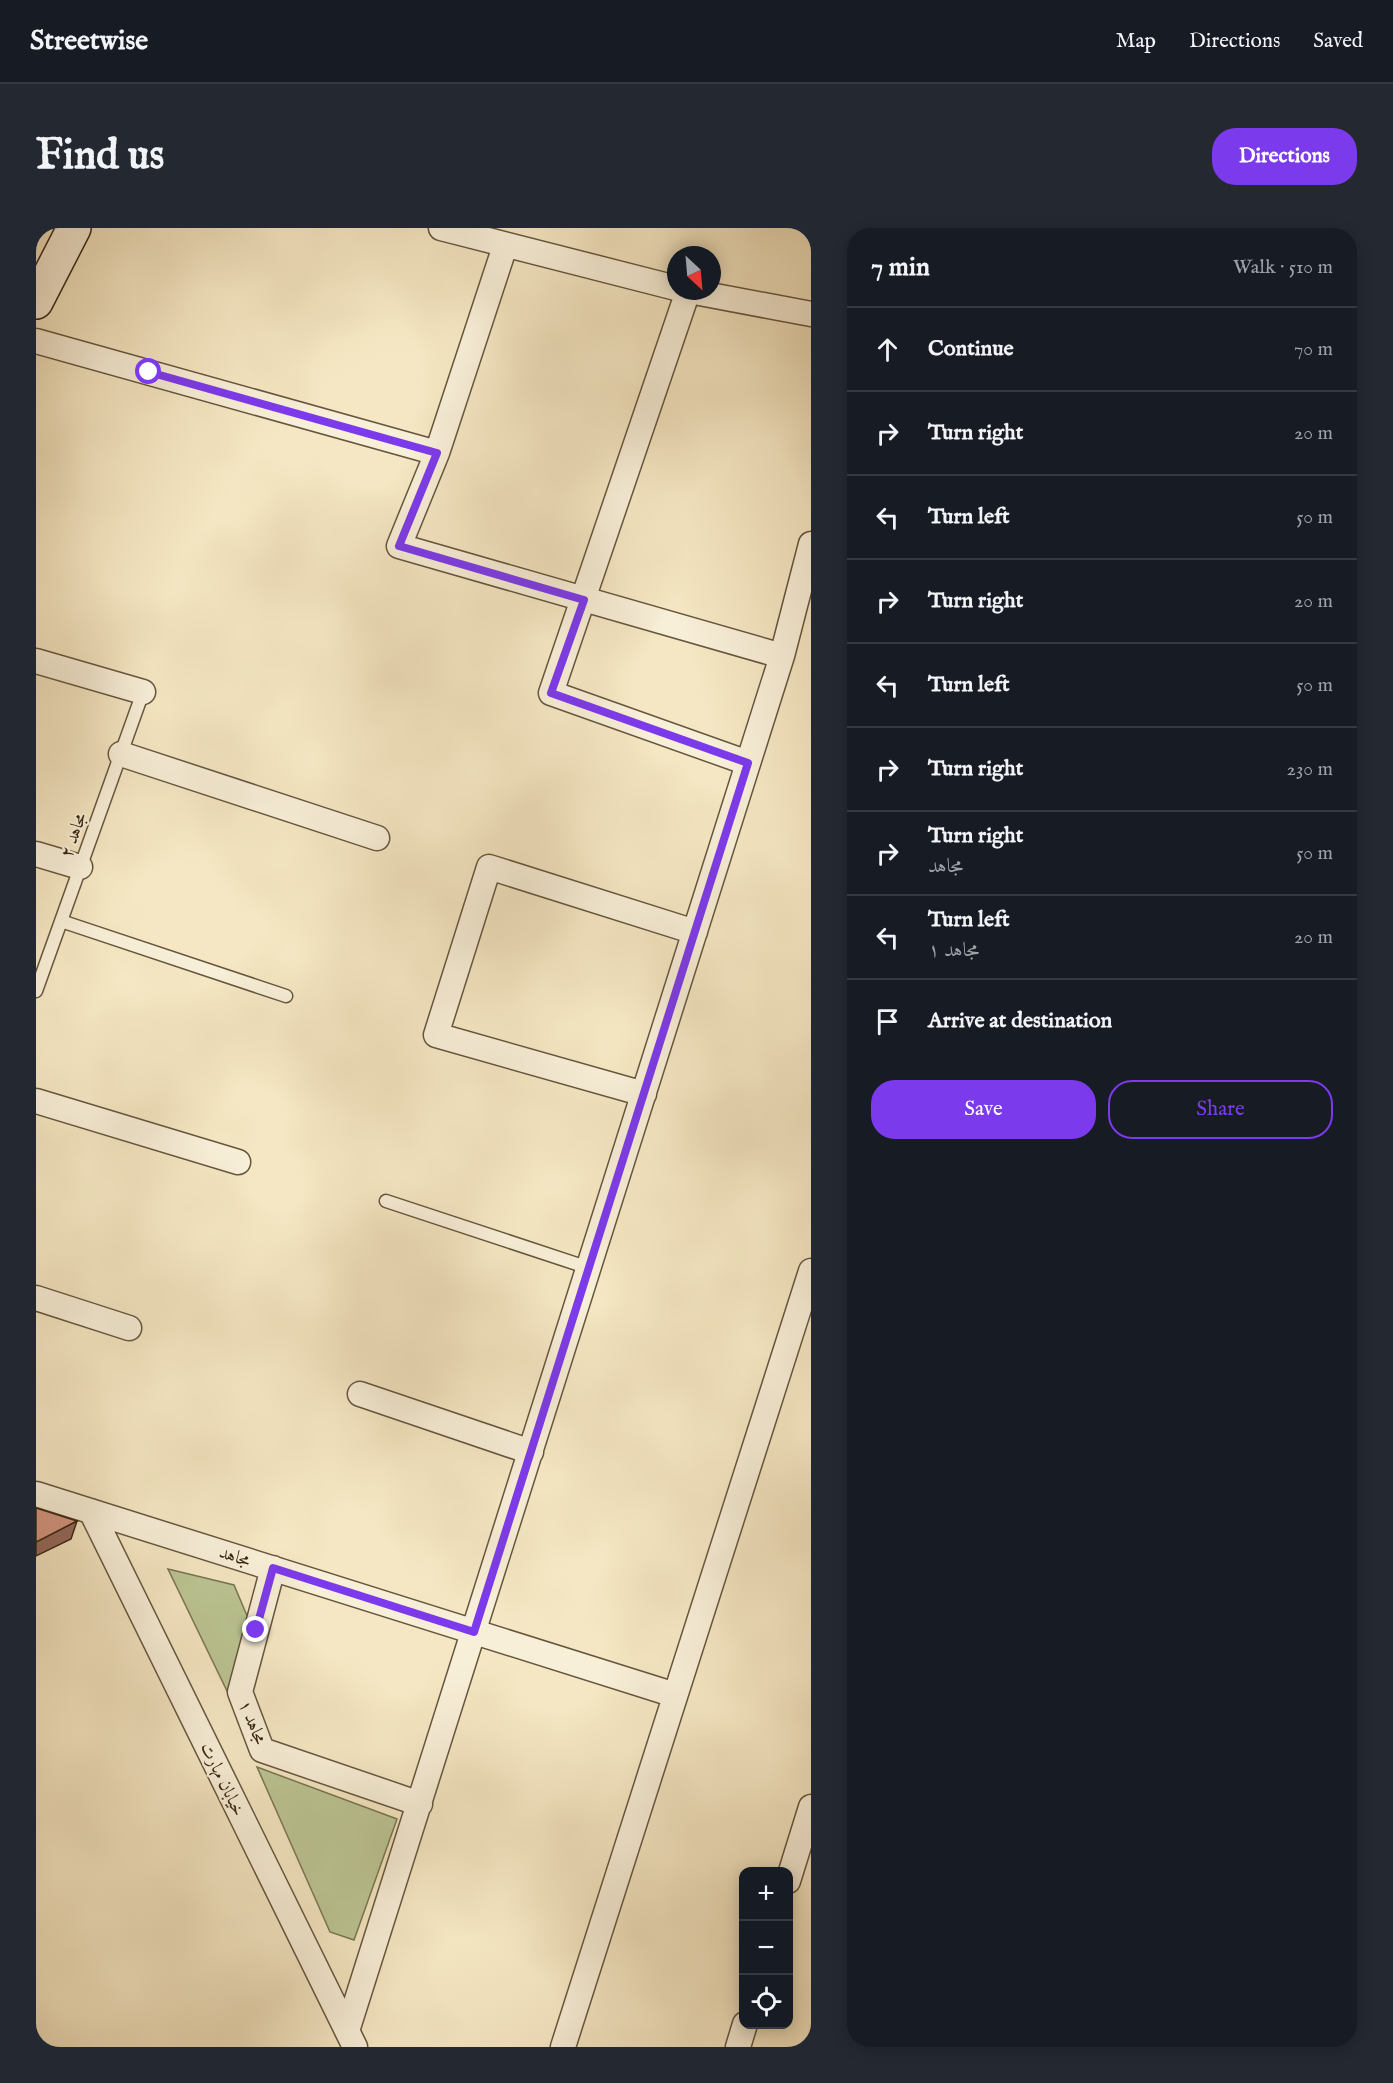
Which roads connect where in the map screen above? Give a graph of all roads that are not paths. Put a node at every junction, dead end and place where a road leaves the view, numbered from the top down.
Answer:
1 (74, 228) edge
2 (441, 228) edge
3 (483, 233) edge
4 (505, 246) junction
5 (667, 286) edge
6 (721, 297) edge
7 (685, 300) edge
8 (36, 302) edge
9 (811, 314) edge
10 (36, 341) edge
11 (437, 453) junction
12 (811, 544) edge
13 (584, 600) junction
14 (782, 656) junction
15 (36, 661) edge
16 (143, 692) joint
17 (121, 754) junction
18 (748, 763) junction
19 (377, 838) dead end
20 (36, 854) edge
21 (81, 867) junction
22 (61, 921) junction
23 (695, 932) junction
24 (36, 991) edge
25 (286, 996) dead end
26 (644, 1094) junction
27 (36, 1101) edge
28 (238, 1162) dead end
29 (386, 1201) dead end
30 (589, 1268) junction
31 (811, 1271) edge
32 (36, 1298) edge
33 (129, 1328) dead end
34 (360, 1394) dead end
35 (531, 1452) junction
36 (36, 1494) edge
37 (91, 1511) junction
38 (273, 1568) junction
39 (474, 1632) junction
40 (675, 1695) junction
41 (420, 1804) junction
42 (811, 1807) edge
43 (793, 1868) edge
44 (744, 2029) edge
45 (351, 2039) edge
46 (563, 2047) edge
47 (738, 2047) edge

1 - 8 main road
2 - 3 street
3 - 4 street
4 - 5 street
4 - 11 street
6 - 9 street
7 - 13 street
10 - 11 street
11 - 13 street
12 - 14 street
13 - 14 street
13 - 18 street
14 - 18 street
15 - 16 street
16 - 17 lane, مجاهد ۲
17 - 19 street
17 - 21 lane, مجاهد ۲
18 - 23 street
20 - 21 street
21 - 22 lane, مجاهد ۲
22 - 24 lane, مجاهد ۲
22 - 25 lane
23 - 26 street
23 - 26 street
26 - 30 street
27 - 28 street
29 - 30 lane
30 - 35 street
31 - 40 street
32 - 33 street
34 - 35 street
35 - 39 street
36 - 37 street, مجاهد
37 - 38 street, مجاهد
37 - 45 street, خیابان مهارت
38 - 39 street, مجاهد
38 - 41 street, مجاهد ۱
39 - 40 street, مجاهد
39 - 41 street
40 - 46 street
41 - 45 street
42 - 43 street
44 - 47 street

